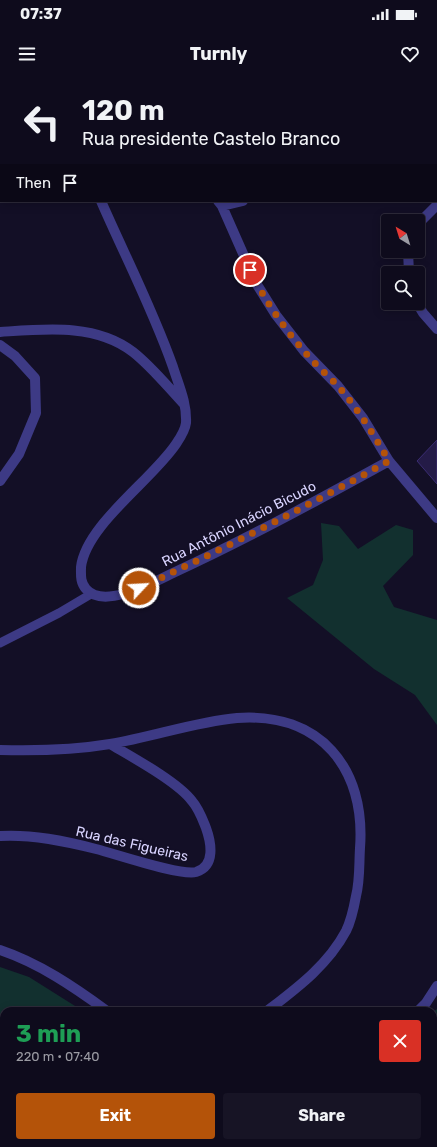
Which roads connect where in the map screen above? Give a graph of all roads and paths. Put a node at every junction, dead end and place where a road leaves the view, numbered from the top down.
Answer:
1 (101, 202) edge
2 (235, 202) edge
3 (220, 204) edge
4 (437, 204) edge
5 (425, 217) edge
6 (421, 310) edge
7 (437, 329) edge
8 (0, 332) edge
9 (0, 345) edge
10 (186, 406) junction
11 (389, 461) junction
12 (0, 481) edge
13 (437, 518) edge
14 (91, 594) junction
15 (0, 643) edge
16 (110, 744) junction
17 (0, 750) edge
18 (0, 836) edge
19 (0, 950) edge
20 (437, 986) edge
21 (101, 1007) edge
22 (272, 1007) edge
23 (422, 1007) edge

1 - 10 street
2 - 3 street
3 - 11 street
4 - 5 street
6 - 7 street
8 - 10 street
9 - 12 street
10 - 14 street
11 - 13 street
11 - 14 street, Rua Antônio Inácio Bicudo
14 - 15 lane
16 - 17 street
16 - 18 street, Rua das Figueiras
16 - 22 street
19 - 21 street
20 - 23 street

